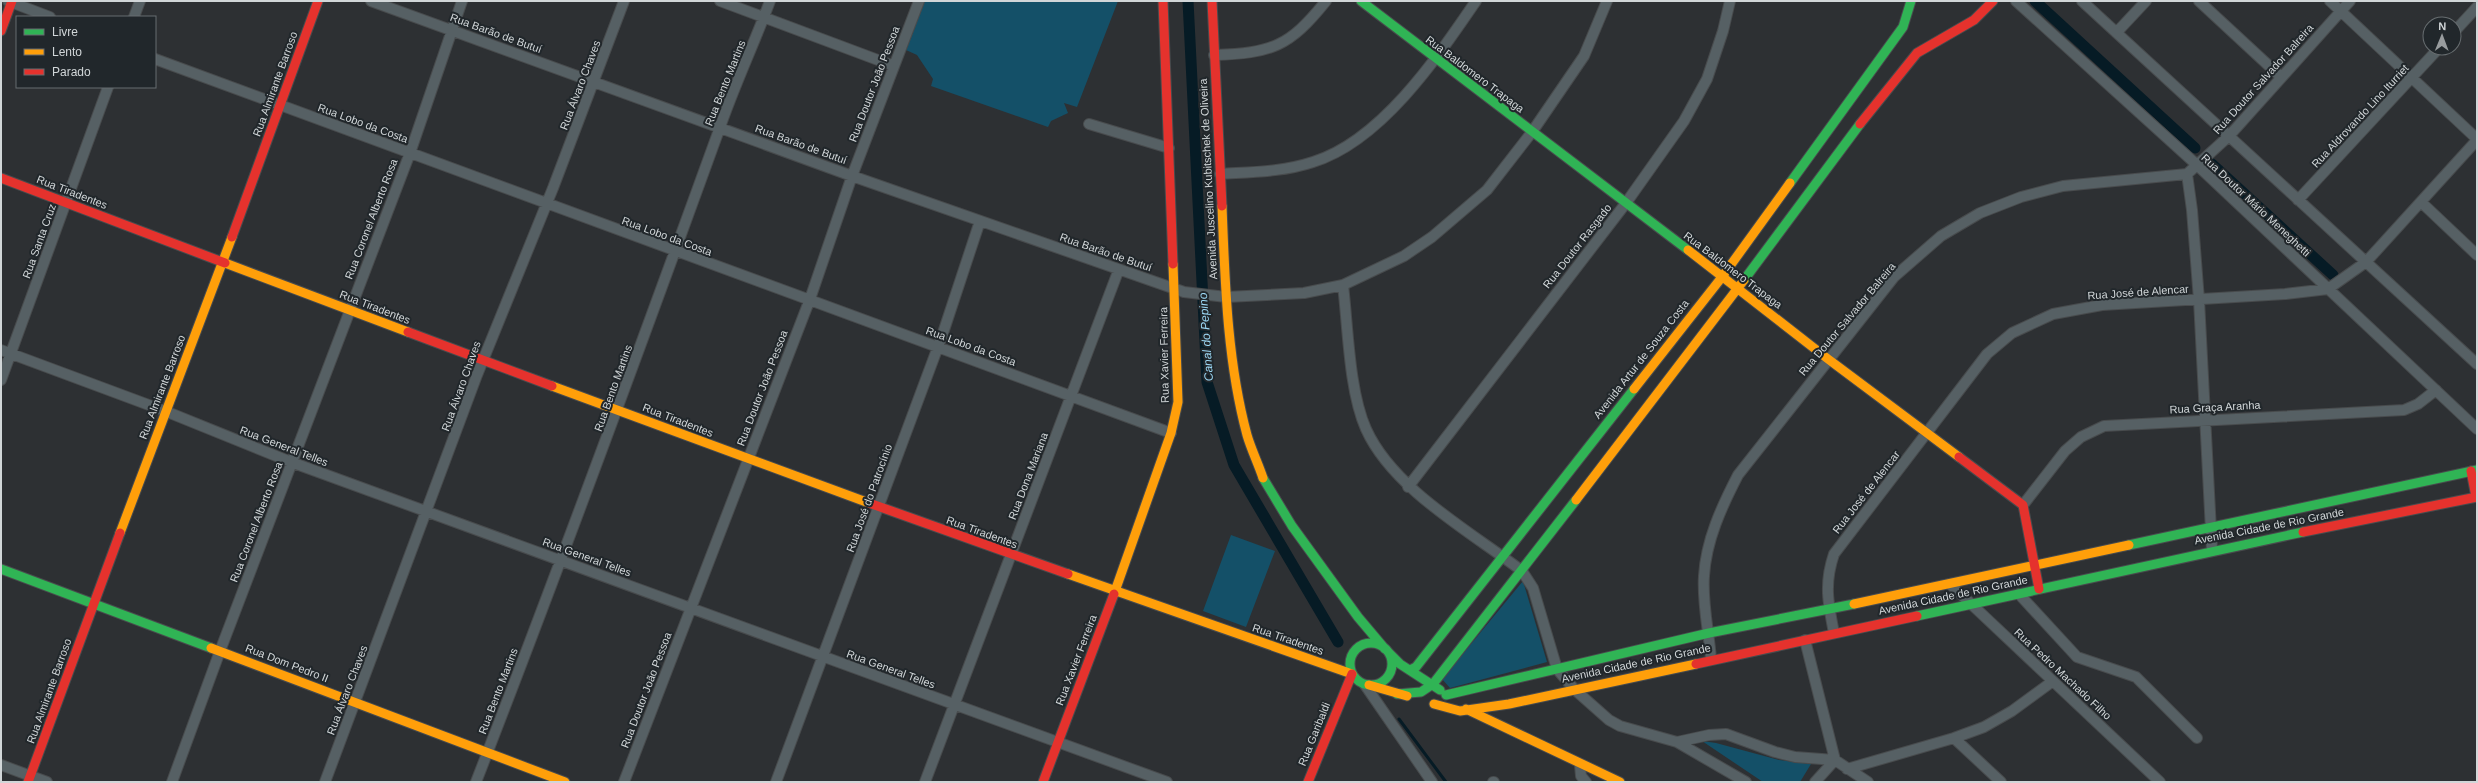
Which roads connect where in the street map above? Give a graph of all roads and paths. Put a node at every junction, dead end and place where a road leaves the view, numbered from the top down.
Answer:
1 (11, 1) edge
2 (140, 1) edge
3 (318, 1) edge
4 (371, 1) edge
5 (462, 1) edge
6 (624, 1) edge
7 (720, 1) edge
8 (770, 1) edge
9 (919, 1) edge
10 (1164, 1) edge
11 (1212, 1) edge
12 (1326, 1) edge
13 (1361, 1) edge
14 (1476, 1) edge
15 (1608, 1) edge
16 (1730, 1) edge
17 (1911, 1) edge
18 (1993, 1) edge
19 (2016, 1) edge
20 (2082, 1) edge
21 (2146, 1) edge
22 (2199, 1) edge
23 (2330, 1) edge
24 (2350, 1) edge
25 (2477, 7) edge
26 (2341, 11) junction
27 (48, 16) edge
28 (134, 16) edge
29 (764, 17) junction
30 (2462, 23) edge
31 (452, 29) junction
32 (1, 31) edge
33 (2117, 32) junction
34 (1214, 56) junction
35 (1882, 56) junction
36 (2432, 56) edge
37 (1434, 58) junction
38 (156, 59) edge
39 (894, 66) junction
40 (2281, 77) junction
41 (2412, 77) junction
42 (594, 82) junction
43 (108, 88) edge
44 (1877, 100) junction
45 (278, 106) junction
46 (1089, 124) dead end
47 (719, 128) junction
48 (1532, 132) junction
49 (2229, 136) junction
50 (2477, 139) edge
51 (1169, 148) junction
52 (410, 154) junction
53 (2197, 165) junction
54 (1220, 174) junction
55 (2187, 174) junction
56 (852, 176) junction
57 (1, 178) edge
58 (2298, 200) junction
59 (65, 202) junction
60 (2421, 202) junction
61 (1626, 203) junction
62 (547, 204) junction
63 (980, 221) junction
64 (676, 253) junction
65 (2477, 255) edge
66 (223, 262) junction
67 (2366, 262) junction
68 (1119, 269) junction
69 (1722, 277) junction
70 (1343, 284) junction
71 (1739, 288) junction
72 (2328, 289) junction
73 (1180, 290) junction
74 (1226, 297) junction
75 (810, 299) junction
76 (2199, 300) junction
77 (349, 311) junction
78 (938, 347) junction
79 (1, 350) edge
80 (11, 353) junction
81 (1828, 359) junction
82 (482, 360) junction
83 (2477, 364) edge
84 (1, 380) edge
85 (2436, 390) junction
86 (1072, 396) junction
87 (617, 410) junction
88 (165, 411) junction
89 (2206, 419) junction
90 (1622, 422) junction
91 (2477, 429) edge
92 (1928, 432) junction
93 (1171, 433) junction
94 (747, 459) junction
95 (291, 462) junction
96 (2474, 470) edge
97 (1408, 486) junction
98 (2476, 497) edge
99 (2023, 506) junction
100 (878, 507) junction
101 (427, 512) junction
102 (2210, 526) junction
103 (2212, 550) junction
104 (1010, 555) junction
105 (1502, 555) junction
106 (562, 561) junction
107 (2033, 566) junction
108 (1, 568) edge
109 (1522, 571) junction
110 (1950, 584) junction
111 (2039, 589) junction
112 (1114, 592) junction
113 (2019, 594) junction
114 (93, 603) junction
115 (1969, 605) junction
116 (690, 608) junction
117 (1829, 609) junction
118 (1709, 633) junction
119 (1834, 633) junction
120 (1805, 640) junction
121 (220, 651) junction
122 (1387, 651) junction
123 (823, 657) junction
124 (1711, 659) junction
125 (1556, 669) junction
126 (1410, 670) junction
127 (1361, 681) junction
128 (2053, 681) junction
129 (1432, 684) junction
130 (1574, 689) junction
131 (1397, 694) junction
132 (1446, 695) junction
133 (355, 702) junction
134 (954, 704) junction
135 (1434, 704) junction
136 (1509, 704) junction
137 (1469, 711) junction
138 (1503, 728) junction
139 (1954, 738) junction
140 (2198, 738) dead end
141 (1530, 741) junction
142 (1677, 742) junction
143 (1058, 743) junction
144 (487, 753) junction
145 (1835, 760) junction
146 (1, 765) edge
147 (1580, 765) junction
148 (1848, 768) junction
149 (30, 779) edge
150 (47, 782) edge
151 (172, 782) edge
152 (325, 782) edge
153 (476, 782) edge
154 (565, 782) edge
155 (624, 782) edge
156 (776, 782) edge
157 (925, 782) edge
158 (1043, 782) edge
159 (1168, 782) edge
160 (1308, 782) edge
161 (1432, 782) edge
162 (1586, 782) edge
163 (1620, 782) edge
164 (1746, 782) edge
165 (1815, 782) edge
166 (1868, 782) edge
167 (2001, 782) edge
168 (2160, 782) edge

1 - 27 street
1 - 32 street
2 - 28 street
3 - 45 street, Rua Almirante Barroso
4 - 31 street, Rua Barão de Butuí
5 - 31 street, Rua Coronel Alberto Rosa
6 - 42 street, Rua Álvaro Chaves
7 - 29 street
8 - 29 street, Rua Bento Martins
9 - 39 street, Rua Doutor João Pessoa
10 - 51 street, Rua Xavier Ferreira
11 - 34 street, Avenida Juscelino Kubitschek de Oliveira
12 - 34 street
13 - 37 street, Rua Baldomero Trapaga
14 - 37 street
15 - 48 street, Rua Barão de Butuí
16 - 61 street, Rua Doutor Rasgado
17 - 35 street, Avenida Artur de Souza Costa
18 - 44 street, Avenida Artur de Souza Costa
19 - 53 street, Rua Doutor Mário Meneghetti
20 - 33 street
21 - 33 street
22 - 40 street
23 - 26 street
24 - 26 street, Rua Doutor Salvador Balreira
25 - 30 street
26 - 40 street, Rua Doutor Salvador Balreira
26 - 41 street
29 - 39 street
29 - 47 street, Rua Bento Martins
31 - 42 street, Rua Barão de Butuí
31 - 52 street, Rua Coronel Alberto Rosa
33 - 49 street
34 - 54 street, Avenida Juscelino Kubitschek de Oliveira
35 - 44 street, Avenida Artur de Souza Costa
35 - 69 street, Avenida Artur de Souza Costa
36 - 41 street, Rua Aldrovando Lino Iturriet
37 - 48 street, Rua Baldomero Trapaga
37 - 54 street
38 - 45 street, Rua Lobo da Costa
39 - 56 street, Rua Doutor João Pessoa
40 - 49 street, Rua Doutor Salvador Balreira
41 - 50 street
41 - 58 street, Rua Aldrovando Lino Iturriet
42 - 47 street, Rua Barão de Butuí
42 - 62 street, Rua Álvaro Chaves
43 - 59 street, Rua Santa Cruz
44 - 71 street, Avenida Artur de Souza Costa
45 - 52 street, Rua Lobo da Costa
45 - 66 street, Rua Almirante Barroso
46 - 51 street
47 - 56 street, Rua Barão de Butuí
47 - 64 street, Rua Bento Martins
48 - 61 street, Rua Baldomero Trapaga
48 - 70 street, Rua Barão de Butuí
49 - 53 street, Rua Doutor Salvador Balreira
49 - 58 street
50 - 60 street
51 - 73 street, Rua Xavier Ferreira
52 - 62 street, Rua Lobo da Costa
52 - 77 street, Rua Coronel Alberto Rosa
53 - 55 street, Rua Doutor Salvador Balreira
53 - 72 street, Rua Doutor Mário Meneghetti
54 - 74 street, Avenida Juscelino Kubitschek de Oliveira
55 - 76 street
55 - 81 street, Rua Doutor Salvador Balreira
56 - 63 street, Rua Barão de Butuí
56 - 75 street, Rua Doutor João Pessoa
57 - 59 street, Rua Tiradentes
58 - 67 street
59 - 66 street, Rua Tiradentes
59 - 80 street, Rua Santa Cruz
60 - 65 street
60 - 67 street
61 - 69 street, Rua Baldomero Trapaga
61 - 97 street, Rua Doutor Rasgado
62 - 64 street, Rua Lobo da Costa
62 - 82 street, Rua Álvaro Chaves
63 - 68 street, Rua Barão de Butuí
63 - 78 street, Rua José do Patrocínio
64 - 75 street, Rua Lobo da Costa
64 - 87 street, Rua Bento Martins
66 - 77 street, Rua Tiradentes
66 - 88 street, Rua Almirante Barroso
67 - 72 street
67 - 83 street
68 - 73 street, Rua Barão de Butuí
68 - 86 street, Rua Dona Mariana
69 - 71 street, Rua Baldomero Trapaga
69 - 90 street, Avenida Artur de Souza Costa
70 - 74 street, Rua Barão de Butuí
70 - 97 street
71 - 81 street, Rua Baldomero Trapaga
71 - 90 street, Avenida Artur de Souza Costa
72 - 76 street, Rua José de Alencar
72 - 85 street, Rua Doutor Mário Meneghetti
73 - 74 street, Rua Barão de Butuí
73 - 93 street, Rua Xavier Ferreira
74 - 122 street, Avenida Juscelino Kubitschek de Oliveira
75 - 78 street, Rua Lobo da Costa
75 - 94 street, Rua Doutor João Pessoa
76 - 89 street
76 - 92 street, Rua José de Alencar
77 - 82 street, Rua Tiradentes
77 - 95 street, Rua Coronel Alberto Rosa
78 - 86 street, Rua Lobo da Costa
78 - 100 street, Rua José do Patrocínio
79 - 80 street, Rua General Telles
80 - 84 street, Rua Santa Cruz
80 - 88 street, Rua General Telles
81 - 92 street, Rua Baldomero Trapaga
81 - 118 street, Rua Doutor Salvador Balreira
82 - 87 street, Rua Tiradentes
82 - 101 street, Rua Álvaro Chaves
85 - 89 street, Rua Graça Aranha
85 - 91 street, Rua Doutor Mário Meneghetti
86 - 93 street, Rua Lobo da Costa
86 - 104 street, Rua Dona Mariana
87 - 94 street, Rua Tiradentes
87 - 106 street, Rua Bento Martins
88 - 95 street, Rua General Telles
88 - 114 street, Rua Almirante Barroso
89 - 99 street, Rua Graça Aranha
89 - 102 street
90 - 105 street, Avenida Artur de Souza Costa
90 - 109 street, Avenida Artur de Souza Costa
92 - 99 street, Rua Baldomero Trapaga
92 - 117 street, Rua José de Alencar
93 - 112 street, Rua Xavier Ferreira
94 - 100 street, Rua Tiradentes
94 - 116 street, Rua Doutor João Pessoa
95 - 101 street, Rua General Telles
95 - 121 street, Rua Coronel Alberto Rosa
96 - 98 street
96 - 102 street, Avenida Cidade de Rio Grande
97 - 105 street
98 - 103 street, Avenida Cidade de Rio Grande
99 - 107 street
100 - 104 street, Rua Tiradentes
100 - 123 street, Rua José do Patrocínio
101 - 106 street, Rua General Telles
101 - 133 street, Rua Álvaro Chaves
102 - 103 street
102 - 107 street, Avenida Cidade de Rio Grande
103 - 111 street, Avenida Cidade de Rio Grande
104 - 112 street, Rua Tiradentes
104 - 134 street, Rua Dona Mariana
105 - 109 street
105 - 126 street, Avenida Artur de Souza Costa
106 - 116 street, Rua General Telles
106 - 144 street, Rua Bento Martins
107 - 110 street, Avenida Cidade de Rio Grande
107 - 111 street
108 - 114 street, Rua Dom Pedro II
109 - 125 street
109 - 129 street, Avenida Artur de Souza Costa
110 - 115 street, Rua Pedro Machado Filho
110 - 117 street, Avenida Cidade de Rio Grande
111 - 113 street, Avenida Cidade de Rio Grande
112 - 127 street, Rua Tiradentes
112 - 143 street, Rua Xavier Ferreira
113 - 115 street, Avenida Cidade de Rio Grande
113 - 140 street
114 - 121 street, Rua Dom Pedro II
114 - 149 street, Rua Almirante Barroso
115 - 119 street, Avenida Cidade de Rio Grande
115 - 128 street, Rua Pedro Machado Filho
116 - 123 street, Rua General Telles
116 - 155 street, Rua Doutor João Pessoa
117 - 118 street, Avenida Cidade de Rio Grande
117 - 119 street, Rua José de Alencar
118 - 124 street, Rua Doutor Salvador Balreira
118 - 125 street, Avenida Cidade de Rio Grande
119 - 120 street, Avenida Cidade de Rio Grande
120 - 124 street, Avenida Cidade de Rio Grande
120 - 145 street
121 - 133 street, Rua Dom Pedro II
121 - 151 street, Rua Coronel Alberto Rosa
122 - 126 street, Rua Tiradentes
122 - 127 street
122 - 127 street
123 - 134 street, Rua General Telles
123 - 156 street, Rua José do Patrocínio
124 - 130 street, Avenida Cidade de Rio Grande
125 - 130 street
125 - 132 street, Avenida Cidade de Rio Grande
126 - 129 street, Rua Tiradentes
127 - 131 street, Rua Tiradentes
127 - 160 street, Rua Garibaldi
127 - 161 street
128 - 139 street
128 - 168 street, Rua Pedro Machado Filho
129 - 131 street, Avenida Artur de Souza Costa
129 - 132 street, Rua Tiradentes
130 - 136 street, Avenida Cidade de Rio Grande
130 - 142 street
131 - 135 street, Rua Tiradentes
132 - 137 street, Rua Tiradentes
133 - 144 street, Rua Dom Pedro II
133 - 152 street, Rua Álvaro Chaves
134 - 143 street, Rua General Telles
134 - 157 street, Rua Dona Mariana
135 - 137 street, Avenida Cidade de Rio Grande
135 - 141 street, Rua Tiradentes
136 - 137 street, Avenida Cidade de Rio Grande
136 - 138 street
137 - 138 street, Rua Tiradentes
138 - 141 street, Rua Tiradentes
139 - 148 street
139 - 167 street
141 - 147 street, Rua Tiradentes
142 - 145 street
142 - 164 street
143 - 158 street, Rua Xavier Ferreira
143 - 159 street, Rua General Telles
144 - 153 street, Rua Bento Martins
144 - 154 street, Rua Dom Pedro II
145 - 148 street
145 - 165 street
146 - 149 street
147 - 162 street
147 - 163 street, Rua Tiradentes
148 - 166 street
149 - 150 street

